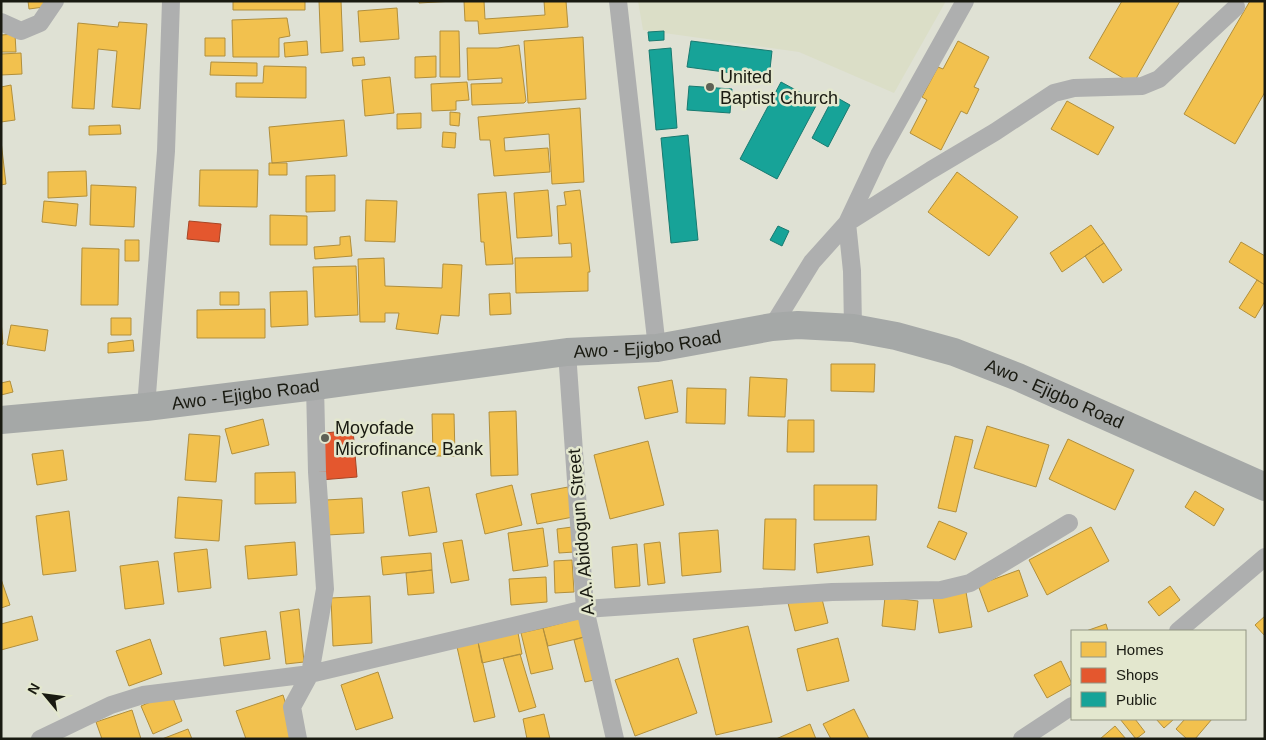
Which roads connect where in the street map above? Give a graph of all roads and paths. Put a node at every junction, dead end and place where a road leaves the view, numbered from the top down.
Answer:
1 (55, 1) edge
2 (171, 1) edge
3 (618, 1) edge
4 (965, 1) edge
5 (1236, 7) dead end
6 (1, 22) edge
7 (847, 224) junction
8 (772, 327) junction
9 (853, 328) junction
10 (657, 348) junction
11 (567, 352) junction
12 (314, 386) junction
13 (146, 407) junction
14 (1, 420) edge
15 (1265, 487) edge
16 (1069, 523) dead end
17 (1265, 557) edge
18 (585, 608) junction
19 (1179, 630) edge
20 (310, 674) junction
21 (1071, 707) edge
22 (40, 739) edge
23 (298, 739) edge
24 (615, 739) edge
25 (1022, 739) edge

1 - 6 street
2 - 13 street
3 - 10 street
4 - 7 street
5 - 7 street
7 - 8 street
7 - 9 street
8 - 9 main road, Awo - Ejigbo Road
8 - 10 main road, Awo - Ejigbo Road
9 - 15 main road, Awo - Ejigbo Road
10 - 11 main road, Awo - Ejigbo Road
11 - 12 main road, Awo - Ejigbo Road
11 - 18 street, A.A. Abidogun Street
12 - 13 main road, Awo - Ejigbo Road
12 - 20 street
13 - 14 main road, Awo - Ejigbo Road
16 - 18 street
17 - 19 street
18 - 20 street
18 - 24 street, A.A. Abidogun Street
20 - 22 street
20 - 23 street
21 - 25 street

